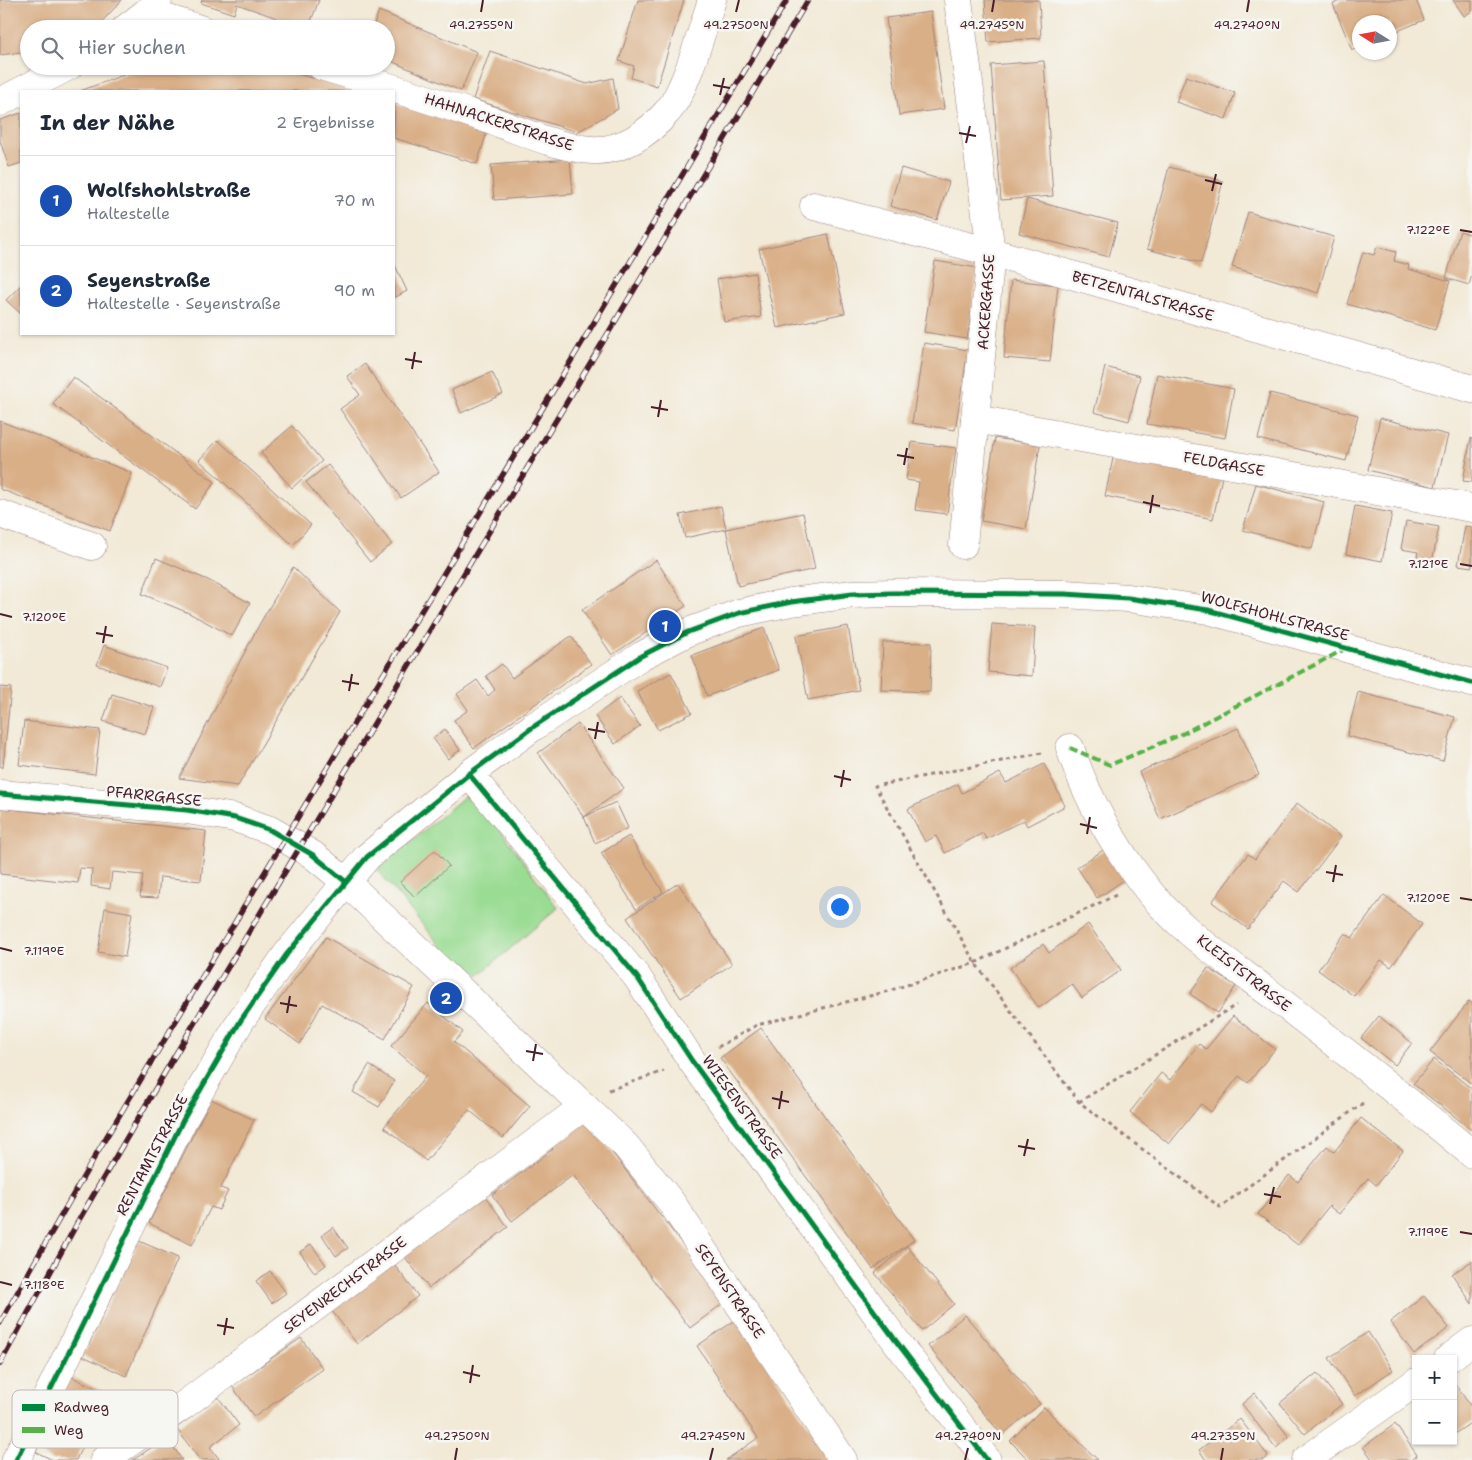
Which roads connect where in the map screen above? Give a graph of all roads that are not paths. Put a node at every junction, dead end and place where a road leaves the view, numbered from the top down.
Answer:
1 (712, 0) edge
2 (958, 0) edge
3 (152, 6) edge
4 (136, 20) edge
5 (181, 20) edge
6 (52, 75) edge
7 (351, 75) edge
8 (23, 90) edge
9 (20, 92) edge
10 (0, 102) edge
11 (814, 206) dead end
12 (991, 252) junction
13 (1472, 390) edge
14 (975, 419) junction
15 (1472, 508) edge
16 (0, 514) edge
17 (963, 545) dead end
18 (92, 546) dead end
19 (1472, 683) edge
20 (1070, 748) road end
21 (469, 774) junction
22 (0, 794) edge
23 (346, 882) junction
24 (583, 1107) junction
25 (1472, 1154) edge
26 (1472, 1341) edge
27 (1453, 1355) edge
28 (1412, 1385) edge
29 (50, 1390) edge
30 (178, 1409) edge
31 (22, 1448) edge
32 (121, 1448) edge
33 (16, 1460) edge
34 (104, 1460) edge
35 (843, 1460) edge
36 (987, 1460) edge
37 (1306, 1460) edge

1 - 7 street, HAHNACKERSTRASSE
2 - 12 street, ACKERGASSE
3 - 4 street
3 - 5 street
6 - 8 street
9 - 10 street
11 - 12 street, BETZENTALSTRASSE
12 - 13 street, BETZENTALSTRASSE
12 - 14 street, ACKERGASSE
14 - 15 street, FELDGASSE
14 - 17 street, ACKERGASSE
16 - 18 street
19 - 21 street, WOLFSHOHLSTRASSE
20 - 25 street, KLEISTSTRASSE
21 - 23 street, WOLFSHOHLSTRASSE
21 - 36 street, WIESENSTRASSE
22 - 23 street, PFARRGASSE
23 - 24 street, SEYENSTRASSE
23 - 29 street, RENTAMTSTRASSE
24 - 30 street, SEYENRECHSTRASSE
24 - 35 street, SEYENSTRASSE
26 - 27 street
28 - 37 street
31 - 33 street, RENTAMTSTRASSE
32 - 34 street, SEYENRECHSTRASSE

